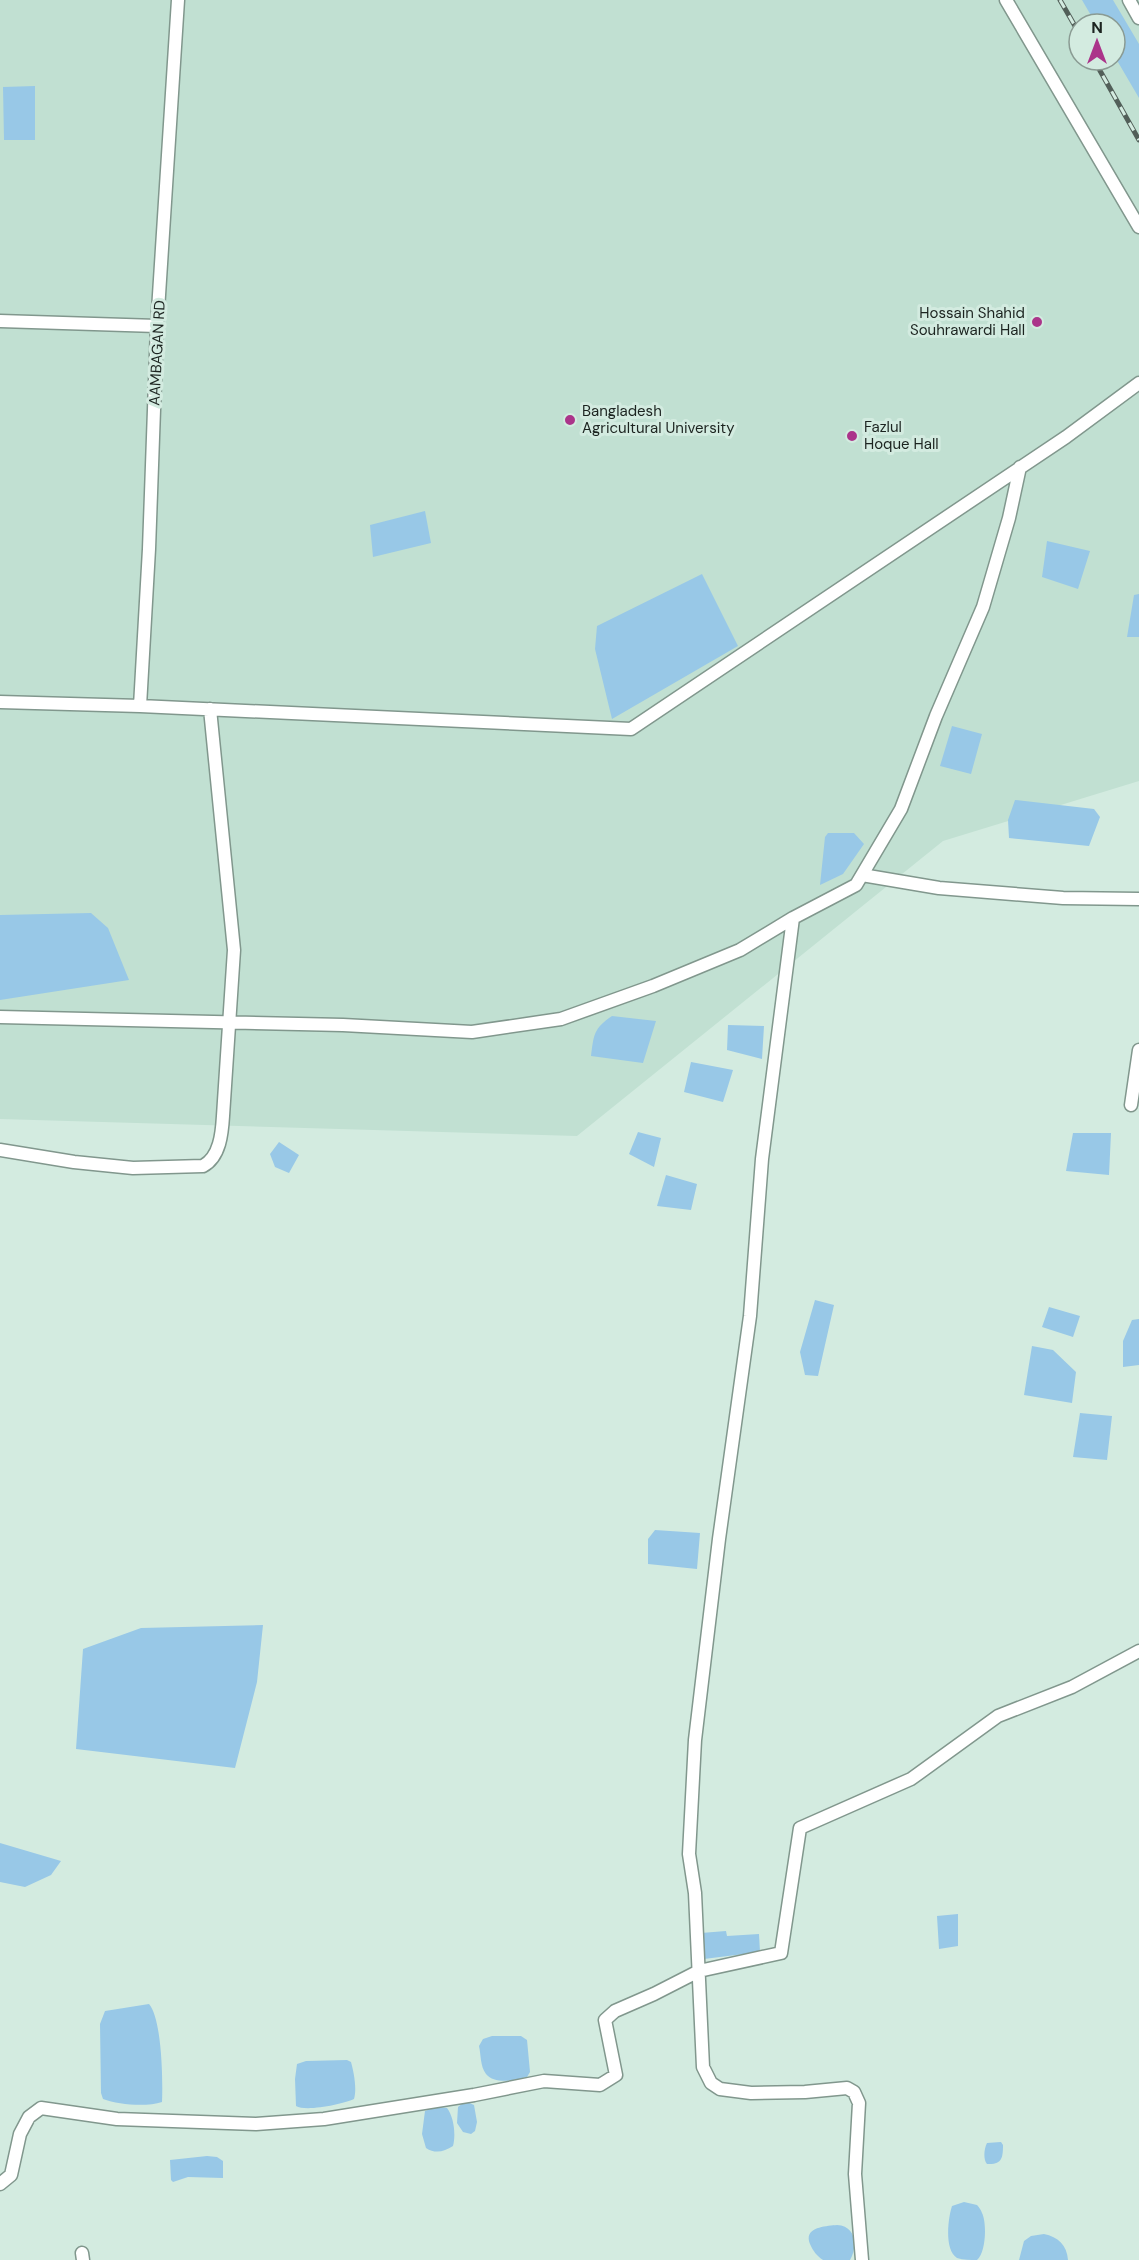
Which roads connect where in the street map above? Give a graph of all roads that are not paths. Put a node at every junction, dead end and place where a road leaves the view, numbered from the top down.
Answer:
1 (178, 0) edge
2 (1006, 0) edge
3 (1129, 0) edge
4 (1139, 18) edge
5 (1139, 227) edge
6 (0, 321) edge
7 (157, 326) junction
8 (1139, 383) edge
9 (1020, 467) junction
10 (0, 702) edge
11 (140, 706) junction
12 (210, 709) junction
13 (862, 875) junction
14 (1139, 899) edge
15 (793, 918) junction
16 (0, 1017) edge
17 (228, 1022) junction
18 (1139, 1050) edge
19 (1131, 1105) dead end
20 (0, 1150) edge
21 (1139, 1651) edge
22 (699, 1971) junction
23 (0, 2184) edge
24 (862, 2260) edge

1 - 7 street, AAMBAGAN RD
2 - 5 street
3 - 4 street
6 - 7 street
7 - 11 street, AAMBAGAN RD
8 - 9 street
9 - 12 street
9 - 13 street
10 - 11 street
11 - 12 street
12 - 17 street
13 - 14 street
13 - 15 street
15 - 17 street
15 - 22 street
16 - 17 street
17 - 20 street
18 - 19 street
21 - 22 street
22 - 23 street
22 - 24 street

